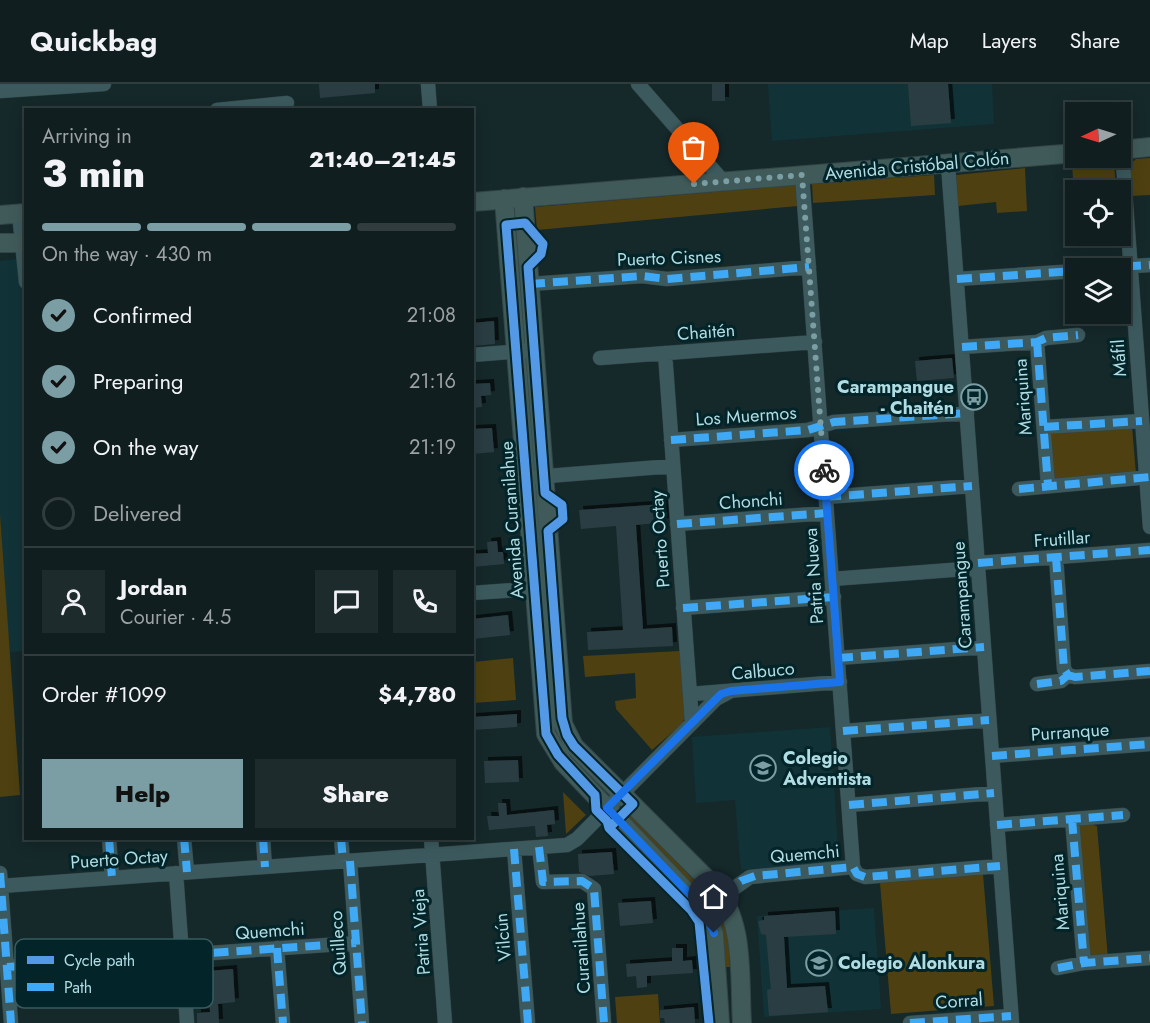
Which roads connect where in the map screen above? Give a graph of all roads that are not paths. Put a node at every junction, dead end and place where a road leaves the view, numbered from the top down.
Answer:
1 (104, 84) edge
2 (428, 84) edge
3 (638, 84) edge
4 (0, 91) edge
5 (287, 103) dead end
6 (242, 108) edge
7 (430, 108) edge
8 (1150, 147) edge
9 (1131, 149) edge
10 (1065, 154) edge
11 (948, 164) junction
12 (1123, 168) edge
13 (802, 175) junction
14 (723, 182) junction
15 (523, 197) junction
16 (504, 199) junction
17 (474, 202) edge
18 (22, 213) edge
19 (0, 215) edge
20 (24, 242) edge
21 (0, 243) edge
22 (1130, 258) edge
23 (1150, 265) edge
24 (1131, 266) joint
25 (809, 267) junction
26 (1065, 272) edge
27 (957, 279) junction
28 (530, 284) junction
29 (1078, 335) dead end
30 (815, 342) junction
31 (1037, 342) junction
32 (962, 347) junction
33 (535, 350) junction
34 (516, 351) junction
35 (665, 353) junction
36 (474, 355) edge
37 (600, 358) dead end
38 (967, 413) junction
39 (1142, 421) junction
40 (821, 426) junction
41 (1044, 427) junction
42 (671, 440) junction
43 (673, 466) junction
44 (544, 476) junction
45 (525, 477) junction
46 (1148, 478) edge
47 (1048, 485) junction
48 (972, 486) junction
49 (1019, 489) dead end
50 (826, 497) junction
51 (827, 513) junction
52 (677, 524) junction
53 (1150, 527) edge
54 (1150, 550) edge
55 (1056, 557) junction
56 (978, 566) junction
57 (832, 579) junction
58 (552, 587) junction
59 (534, 588) junction
60 (474, 593) edge
61 (834, 597) junction
62 (683, 608) junction
63 (984, 647) junction
64 (838, 658) junction
65 (1150, 671) edge
66 (1068, 675) junction
67 (840, 682) junction
68 (1037, 684) dead end
69 (731, 691) junction
70 (690, 694) junction
71 (989, 720) junction
72 (692, 723) junction
73 (843, 731) junction
74 (1150, 744) edge
75 (992, 756) junction
76 (621, 793) junction
77 (994, 793) junction
78 (849, 805) junction
79 (607, 808) junction
80 (1123, 815) dead end
81 (1072, 819) junction
82 (997, 825) junction
83 (109, 840) edge
84 (184, 840) edge
85 (263, 840) edge
86 (341, 840) edge
87 (432, 840) edge
88 (539, 847) junction
89 (514, 849) junction
90 (433, 855) junction
91 (346, 861) junction
92 (1000, 866) junction
93 (265, 867) junction
94 (854, 867) junction
95 (181, 873) junction
96 (112, 878) junction
97 (1, 880) edge
98 (723, 896) junction
99 (182, 939) edge
100 (356, 943) junction
101 (277, 948) junction
102 (213, 953) edge
103 (1150, 958) edge
104 (1084, 963) junction
105 (15, 966) edge
106 (7, 967) junction
107 (1058, 968) dead end
108 (740, 993) junction
109 (718, 995) junction
110 (186, 1008) edge
111 (1012, 1019) edge
112 (929, 1022) edge
113 (11, 1023) edge
114 (187, 1023) edge
115 (283, 1023) edge
116 (362, 1023) edge
117 (446, 1023) edge
118 (528, 1023) edge
119 (604, 1023) edge
120 (720, 1023) edge
121 (742, 1023) edge
122 (910, 1023) edge

1 - 4 street
2 - 7 street
3 - 14 street
5 - 6 street
8 - 9 main road
10 - 11 main road, Avenida Cristóbal Colón
11 - 13 main road, Avenida Cristóbal Colón
11 - 27 street, Carampangue
12 - 22 street, Máfil
13 - 14 main road, Avenida Cristóbal Colón
13 - 25 street, Patria Nueva
14 - 15 main road, Avenida Cristóbal Colón
15 - 16 main road, Avenida Cristóbal Colón
15 - 28 main road, Avenida Curanilahue
16 - 17 main road, Avenida Cristóbal Colón
16 - 34 main road, Avenida Curanilahue
18 - 19 main road
18 - 20 street
20 - 21 main road
23 - 24 street
24 - 39 street, Máfil
25 - 28 street, Puerto Cisnes
25 - 30 street, Patria Nueva
26 - 27 street
27 - 32 street, Carampangue
28 - 33 main road, Avenida Curanilahue
29 - 31 street
30 - 35 street, Chaitén
30 - 40 street, Patria Nueva
31 - 32 street
31 - 41 street, Mariquina
32 - 38 street, Carampangue
33 - 34 street
33 - 44 main road, Avenida Curanilahue
34 - 36 street
34 - 45 main road, Avenida Curanilahue
35 - 37 street, Chaitén
35 - 42 street, Puerto Octay
38 - 40 street, Los Muermos
38 - 48 street, Carampangue
39 - 41 street
39 - 46 street, Máfil
40 - 42 street, Los Muermos
40 - 50 street, Patria Nueva
41 - 47 street, Mariquina
42 - 43 street, Puerto Octay
43 - 44 street
43 - 52 street, Puerto Octay
44 - 45 street
44 - 58 main road, Avenida Curanilahue
45 - 59 main road, Avenida Curanilahue
46 - 47 street
46 - 53 street, Máfil
47 - 49 street
48 - 50 street
48 - 56 street, Carampangue
50 - 51 street, Patria Nueva
51 - 52 street, Chonchi
51 - 57 street, Patria Nueva
52 - 62 street, Puerto Octay
54 - 55 street, Frutillar
55 - 56 street, Frutillar
55 - 66 street
56 - 57 street, Frutillar
56 - 63 street, Carampangue
57 - 61 street, Patria Nueva
58 - 59 street
58 - 76 main road, Avenida Curanilahue
59 - 60 street
59 - 79 main road, Avenida Curanilahue
61 - 62 street
61 - 64 street, Patria Nueva
62 - 70 street, Puerto Octay
63 - 64 street
63 - 71 street, Carampangue
64 - 67 street, Patria Nueva
65 - 66 street
66 - 68 street
67 - 69 street, Calbuco
67 - 73 street, Patria Nueva
69 - 70 street, Calbuco
69 - 72 street, Puerto Octay
70 - 72 street, Puerto Octay
71 - 73 street
71 - 75 street, Carampangue
72 - 76 street, Puerto Octay
73 - 78 street, Patria Nueva
74 - 75 street, Purranque
75 - 77 street, Carampangue
76 - 79 street, Puerto Octay
76 - 98 main road, Avenida Curanilahue
77 - 78 street
77 - 82 street, Carampangue
78 - 94 street, Patria Nueva
79 - 88 street, Puerto Octay
79 - 109 main road, Avenida Curanilahue
80 - 81 street
81 - 82 street
81 - 104 street, Mariquina
82 - 92 street, Carampangue
83 - 96 street
84 - 95 street
85 - 93 street
86 - 91 street, Quilleco
87 - 90 street, Patria Vieja
88 - 89 street, Puerto Octay
88 - 119 street, Curanilahue
89 - 90 street, Puerto Octay
89 - 118 street, Vilcún
90 - 91 street, Puerto Octay
90 - 117 street, Patria Vieja
91 - 93 street, Puerto Octay
91 - 100 street, Quilleco
92 - 94 street, Quemchi
92 - 111 street, Carampangue
93 - 95 street, Puerto Octay
94 - 98 street, Quemchi
95 - 96 street, Puerto Octay
95 - 99 street
96 - 97 street, Puerto Octay
97 - 106 street
98 - 108 main road, Avenida Curanilahue
100 - 101 street, Quemchi
100 - 116 street, Quilleco
101 - 102 street, Quemchi
101 - 115 street
103 - 104 street
104 - 107 street
105 - 106 street, Quemchi
106 - 113 street
108 - 109 main road
108 - 121 main road, Avenida Curanilahue
109 - 120 main road, Avenida Curanilahue
110 - 114 street
111 - 112 street, Corral
112 - 122 street, Corral

